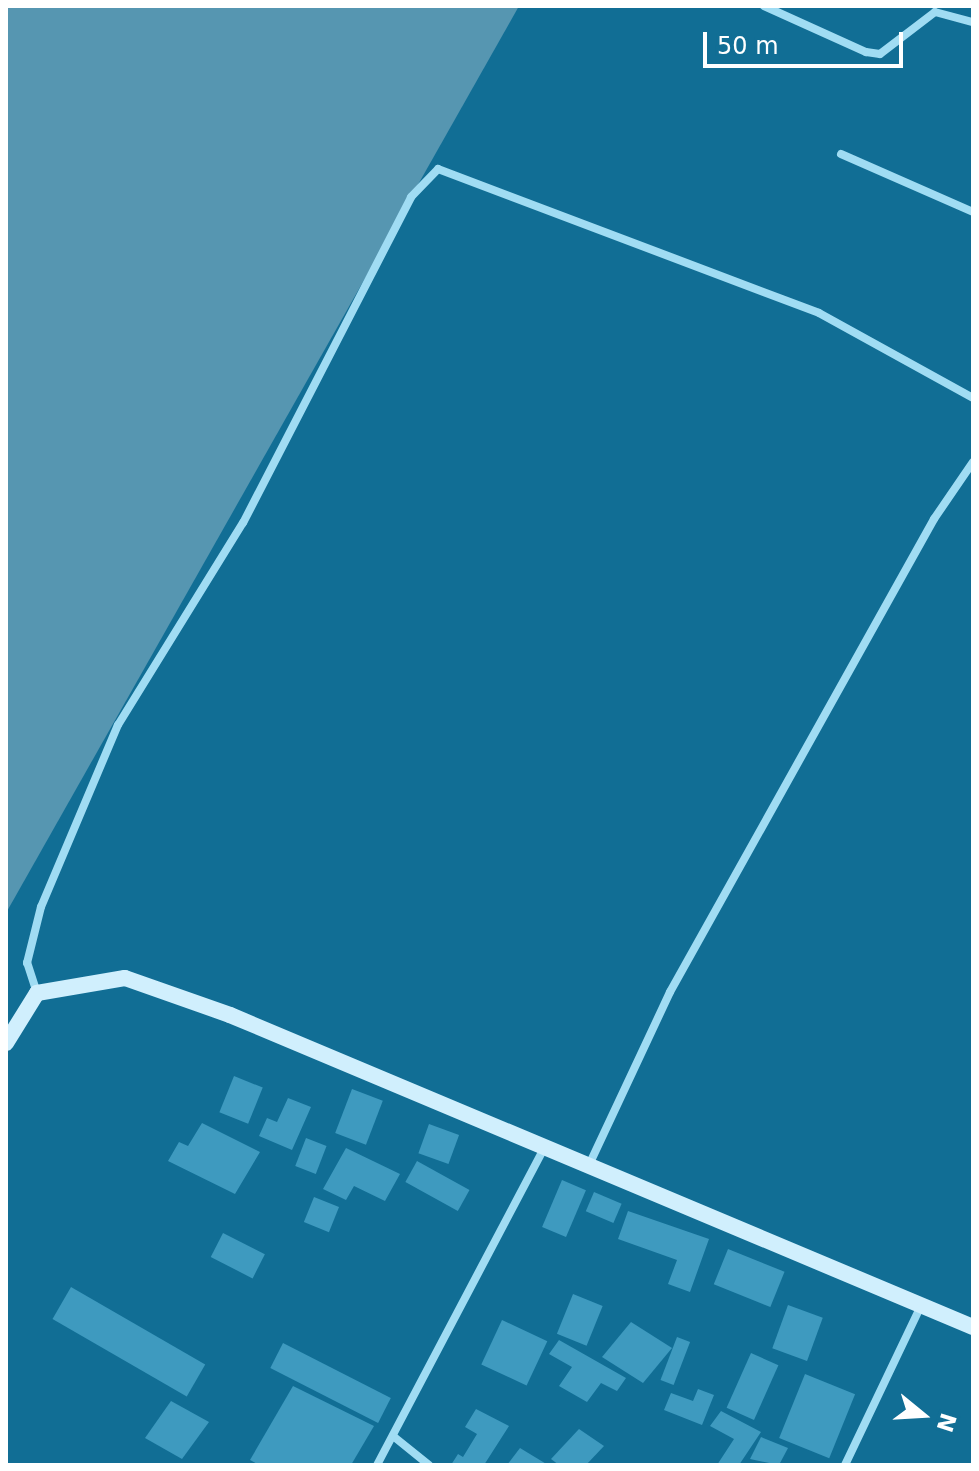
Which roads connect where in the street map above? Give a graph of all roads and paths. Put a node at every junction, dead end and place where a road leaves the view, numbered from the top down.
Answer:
1 (764, 6) edge
2 (973, 22) edge
3 (841, 154) dead end
4 (973, 212) edge
5 (973, 398) edge
6 (973, 462) edge
7 (37, 993) junction
8 (6, 1043) edge
9 (544, 1148) junction
10 (588, 1166) junction
11 (921, 1306) junction
12 (973, 1327) edge
13 (393, 1436) junction
14 (377, 1465) edge
15 (429, 1465) edge
16 (845, 1465) edge

1 - 2 street
3 - 4 street
5 - 7 street
6 - 10 street
7 - 8 main road
7 - 9 main road
9 - 10 main road
9 - 13 street
10 - 11 main road
11 - 12 main road
11 - 16 street
13 - 14 street
13 - 15 street

